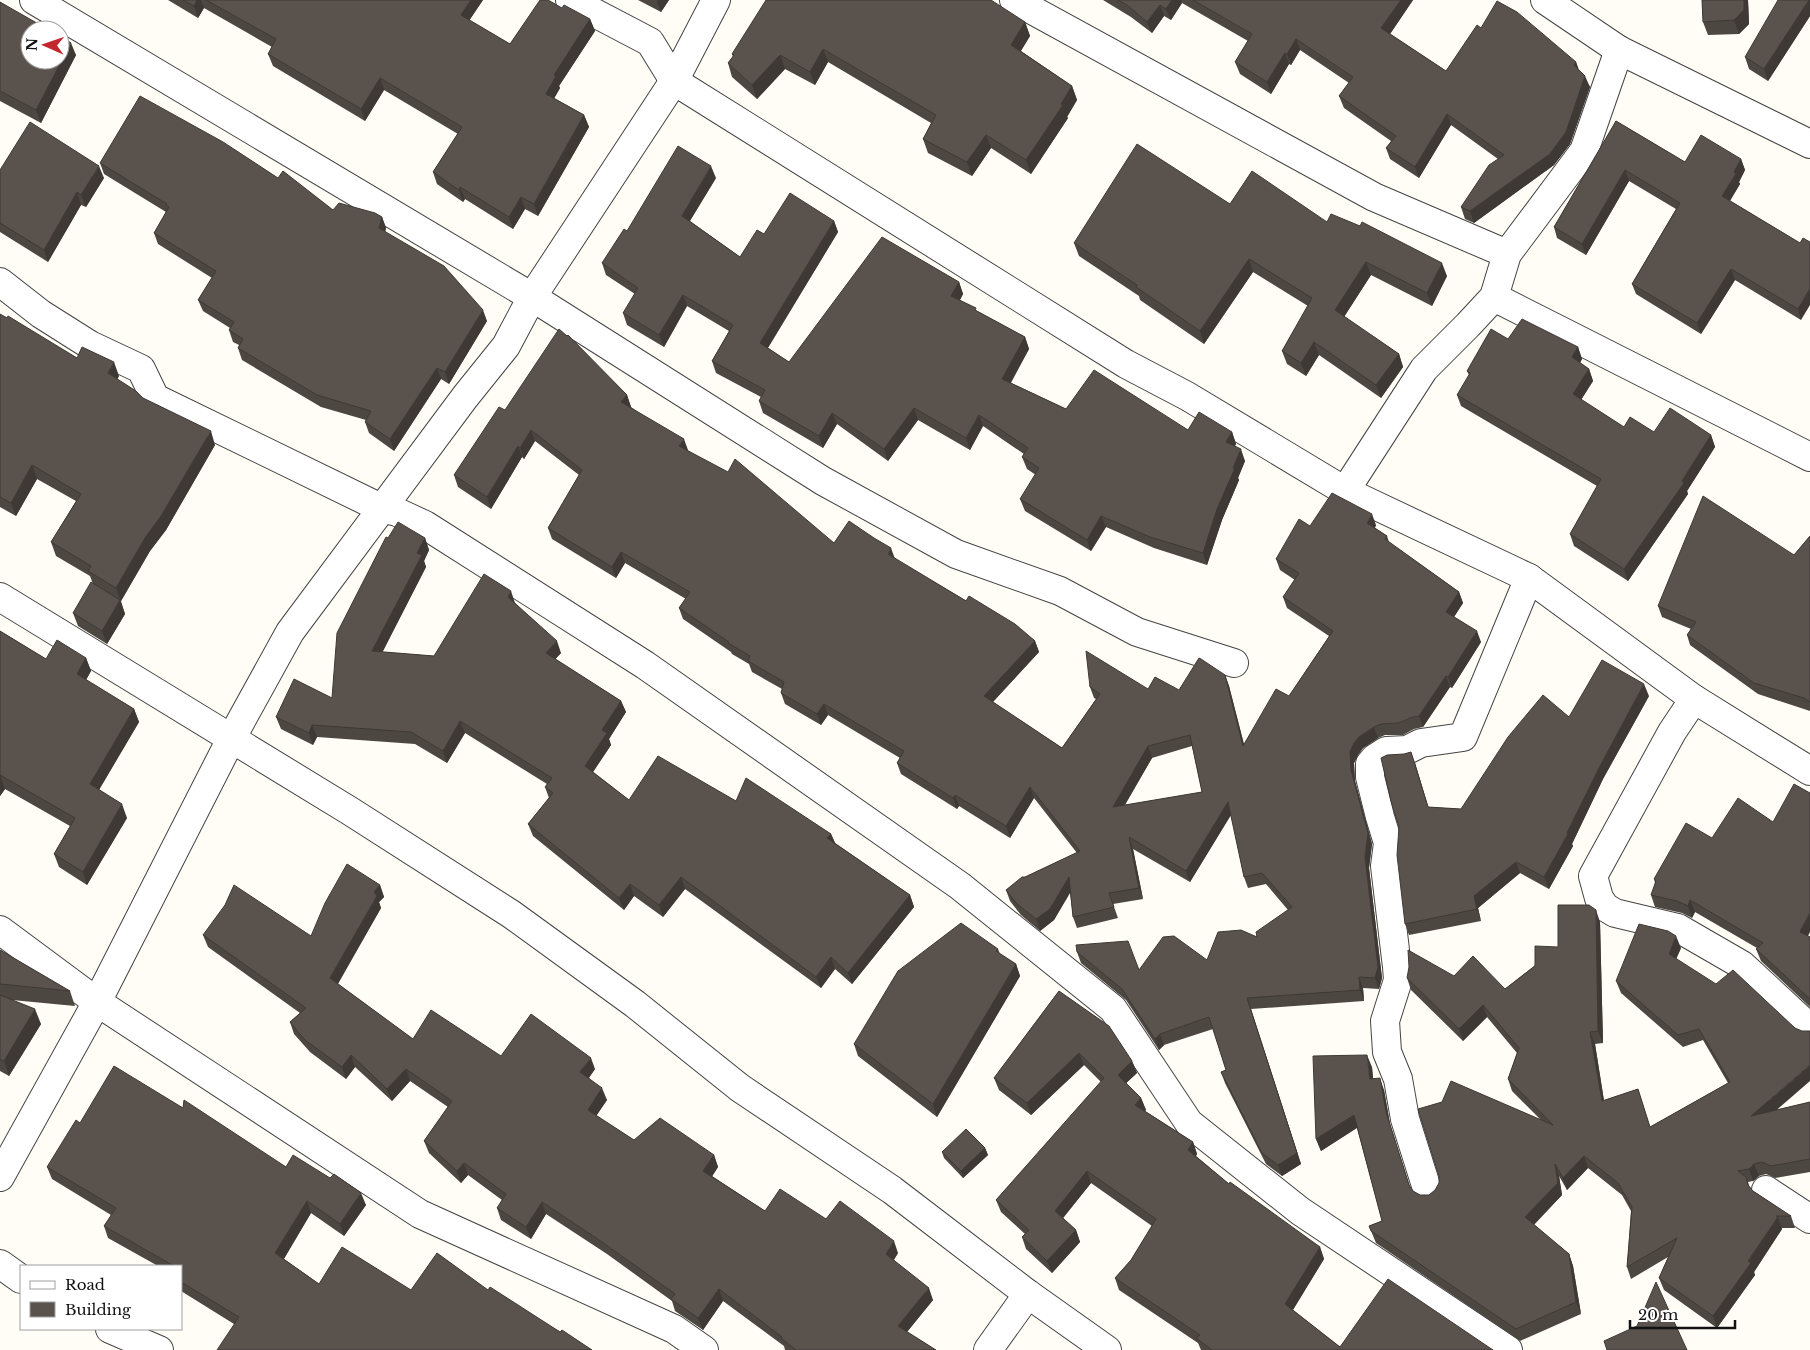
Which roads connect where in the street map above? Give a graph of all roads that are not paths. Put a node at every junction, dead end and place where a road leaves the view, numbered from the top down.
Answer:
1 (34, 0) edge
2 (570, 0) edge
3 (716, 0) edge
4 (1014, 0) edge
5 (1545, 0) edge
6 (1619, 50) junction
7 (674, 81) junction
8 (1810, 144) edge
9 (1507, 254) junction
10 (0, 282) edge
11 (532, 297) junction
12 (1494, 297) junction
13 (1810, 457) edge
14 (1345, 491) junction
15 (381, 508) junction
16 (1529, 578) junction
17 (0, 597) edge
18 (1234, 663) dead end
19 (1694, 699) junction
20 (231, 739) junction
21 (1810, 771) edge
22 (0, 930) edge
23 (96, 1002) junction
24 (1810, 1028) edge
25 (0, 1177) edge
26 (1766, 1190) dead end
27 (1428, 1192) dead end
28 (1810, 1219) edge
29 (0, 1264) edge
30 (20, 1278) edge
31 (1028, 1294) junction
32 (112, 1330) edge
33 (159, 1350) edge
34 (704, 1350) edge
35 (988, 1350) edge
36 (1107, 1350) edge
37 (1508, 1350) edge

1 - 11 street
2 - 7 street
3 - 7 street
4 - 9 street
5 - 6 street
6 - 8 street
6 - 9 street
7 - 11 street
7 - 14 street
9 - 12 street
10 - 15 street
11 - 15 street
11 - 18 street
12 - 13 street
12 - 14 street
14 - 16 street
15 - 20 street
15 - 37 street
16 - 19 street
16 - 27 street
17 - 20 street
19 - 21 street
19 - 24 street
20 - 23 street
20 - 31 street
22 - 23 street
23 - 25 street
23 - 34 street
26 - 28 street
29 - 30 street
31 - 35 street
31 - 36 street
32 - 33 street

